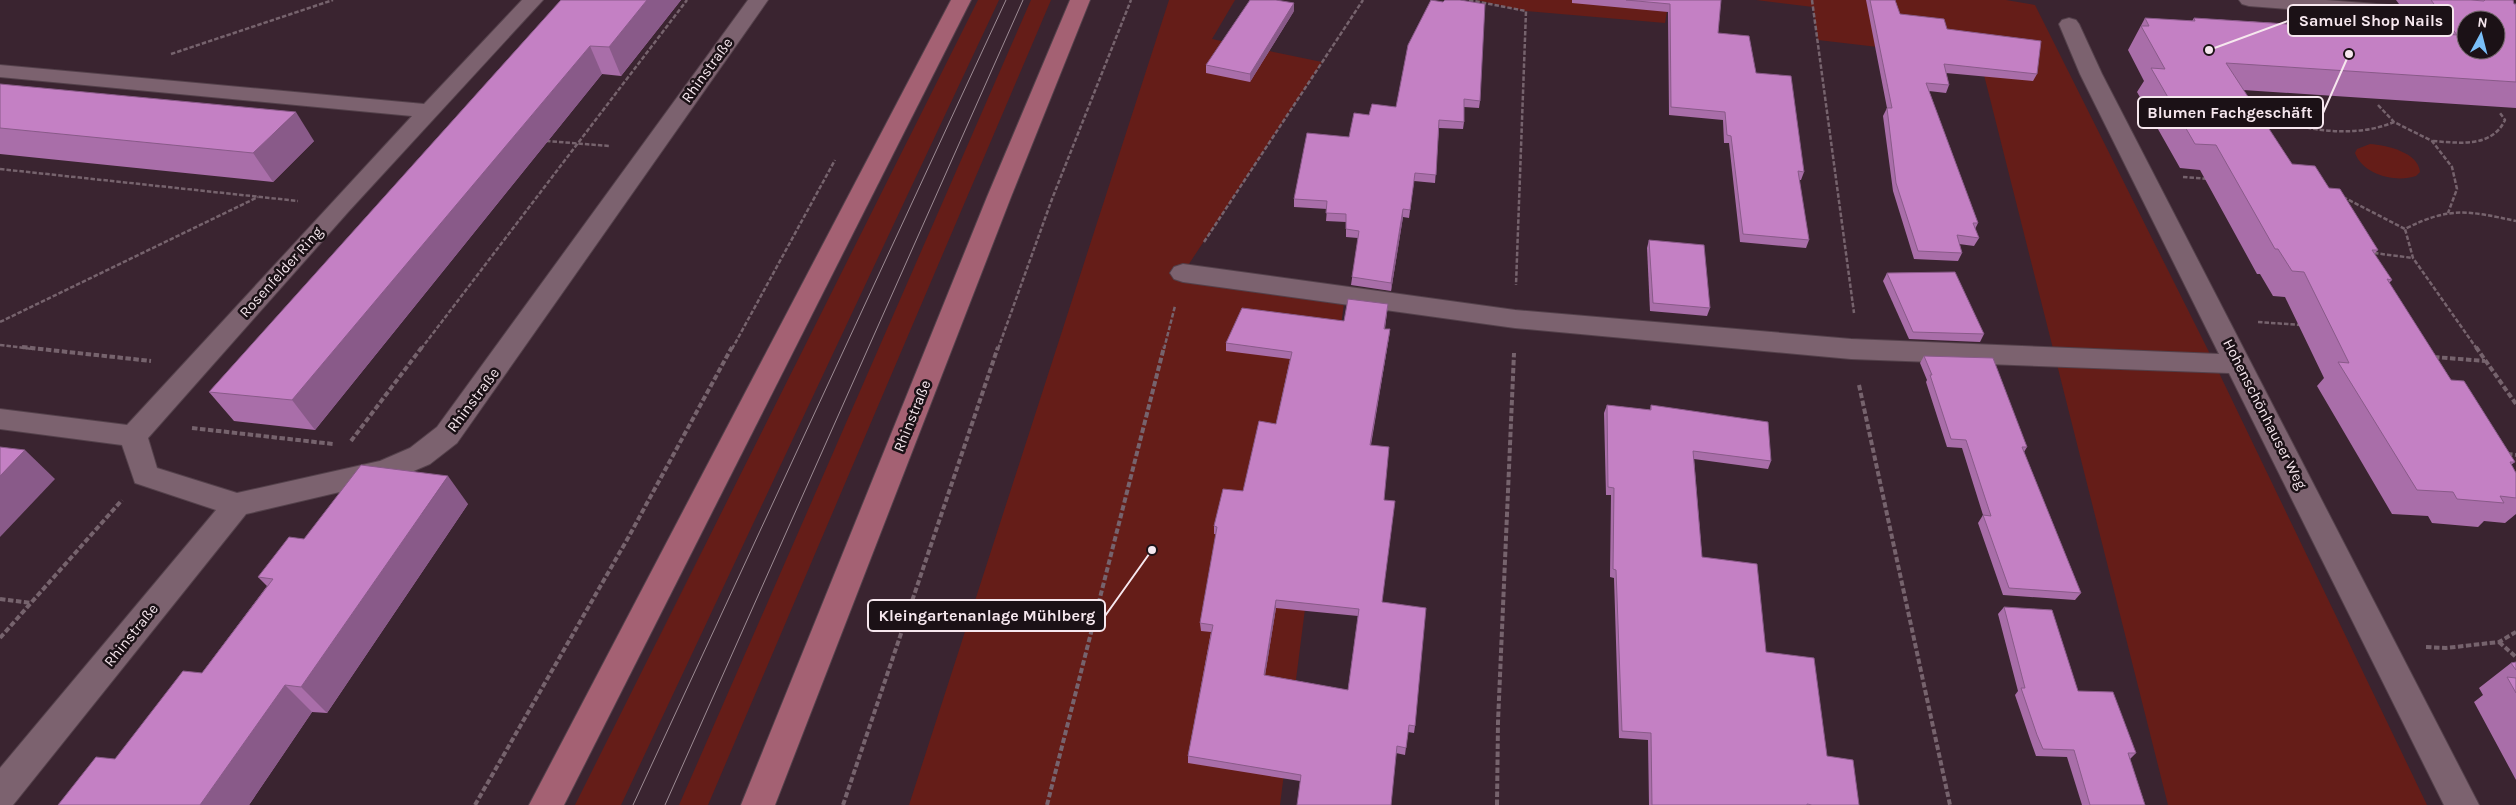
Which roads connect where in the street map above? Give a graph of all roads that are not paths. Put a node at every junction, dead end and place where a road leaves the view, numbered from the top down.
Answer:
1 (533, 0) edge
2 (758, 0) edge
3 (961, 0) edge
4 (1080, 0) edge
5 (2249, 0) edge
6 (2516, 21) edge
7 (2068, 24) dead end
8 (0, 71) edge
9 (431, 111) junction
10 (1183, 273) road end
11 (2240, 364) junction
12 (0, 419) edge
13 (139, 429) junction
14 (237, 505) junction
15 (0, 794) edge
16 (546, 805) edge
17 (758, 805) edge
18 (2462, 805) edge

1 - 9 street, Rosenfelder Ring
2 - 14 street, Rhinstraße
3 - 16 main road
4 - 17 main road, Rhinstraße
5 - 6 street
7 - 11 street, Hohenschönhauser Weg
8 - 9 street
9 - 13 street, Rosenfelder Ring
10 - 11 street
11 - 18 street, Hohenschönhauser Weg
12 - 13 street
13 - 14 street
14 - 15 street, Rhinstraße

